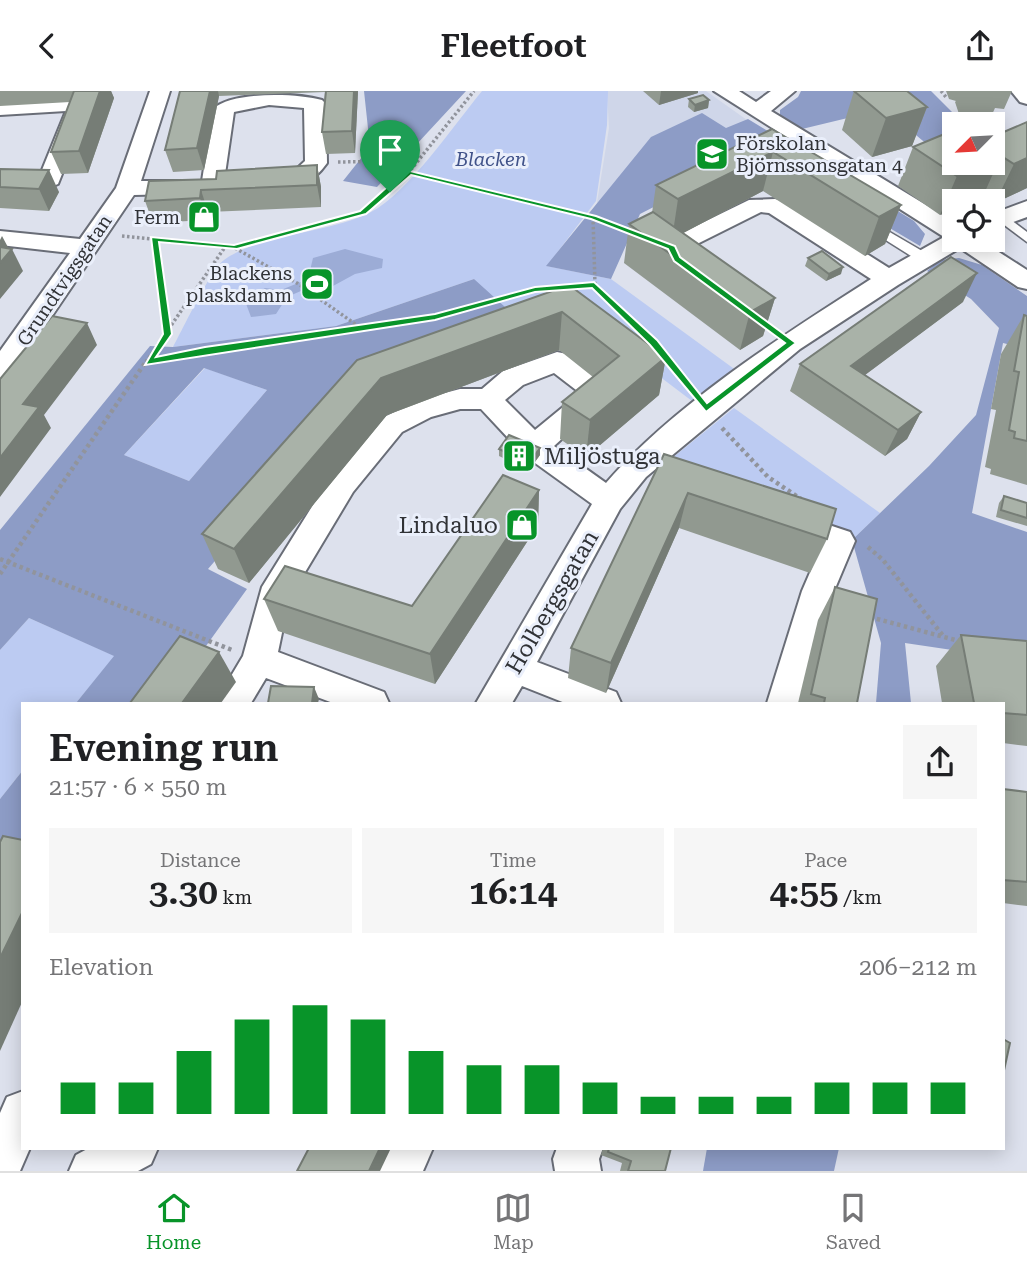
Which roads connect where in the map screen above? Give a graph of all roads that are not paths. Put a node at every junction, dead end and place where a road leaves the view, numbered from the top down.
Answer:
1 (160, 91) edge
2 (724, 91) edge
3 (785, 91) edge
4 (1021, 91) edge
5 (82, 98) edge
6 (1027, 98) edge
7 (0, 109) edge
8 (757, 111) junction
9 (260, 184) edge
10 (0, 186) edge
11 (236, 186) edge
12 (127, 188) junction
13 (212, 188) junction
14 (1027, 208) edge
15 (855, 215) edge
16 (1005, 218) edge
17 (1005, 225) edge
18 (942, 226) edge
19 (0, 238) edge
20 (1027, 238) edge
21 (88, 247) junction
22 (942, 248) edge
23 (982, 252) edge
24 (924, 258) junction
25 (889, 279) junction
26 (1027, 281) edge
27 (708, 282) edge
28 (0, 371) edge
29 (488, 399) junction
30 (534, 447) junction
31 (609, 501) junction
32 (751, 510) edge
33 (259, 660) junction
34 (514, 668) junction
35 (233, 702) edge
36 (369, 702) edge
37 (494, 702) edge
38 (601, 702) edge
39 (783, 702) edge
40 (21, 1117) edge
41 (131, 1150) edge
42 (409, 1150) edge
43 (0, 1164) edge
44 (92, 1171) edge
45 (399, 1171) edge

1 - 12 street, Grundtvigsgatan
2 - 8 street
3 - 8 street
4 - 6 street
5 - 7 street
5 - 10 street
8 - 18 street
9 - 13 street
11 - 13 street
12 - 13 street
12 - 21 street, Grundtvigsgatan
14 - 16 street
15 - 24 lane
17 - 20 lane
19 - 21 street
21 - 28 street, Grundtvigsgatan
22 - 24 street, Holbergsgatan
23 - 26 street
24 - 25 street, Holbergsgatan
25 - 27 street
25 - 31 street, Holbergsgatan
29 - 30 street
29 - 30 street
29 - 33 street
30 - 31 street
31 - 34 street, Holbergsgatan
32 - 39 street
33 - 35 street
33 - 36 street
34 - 37 street, Holbergsgatan
34 - 38 street
40 - 43 street
41 - 44 street
42 - 45 street

